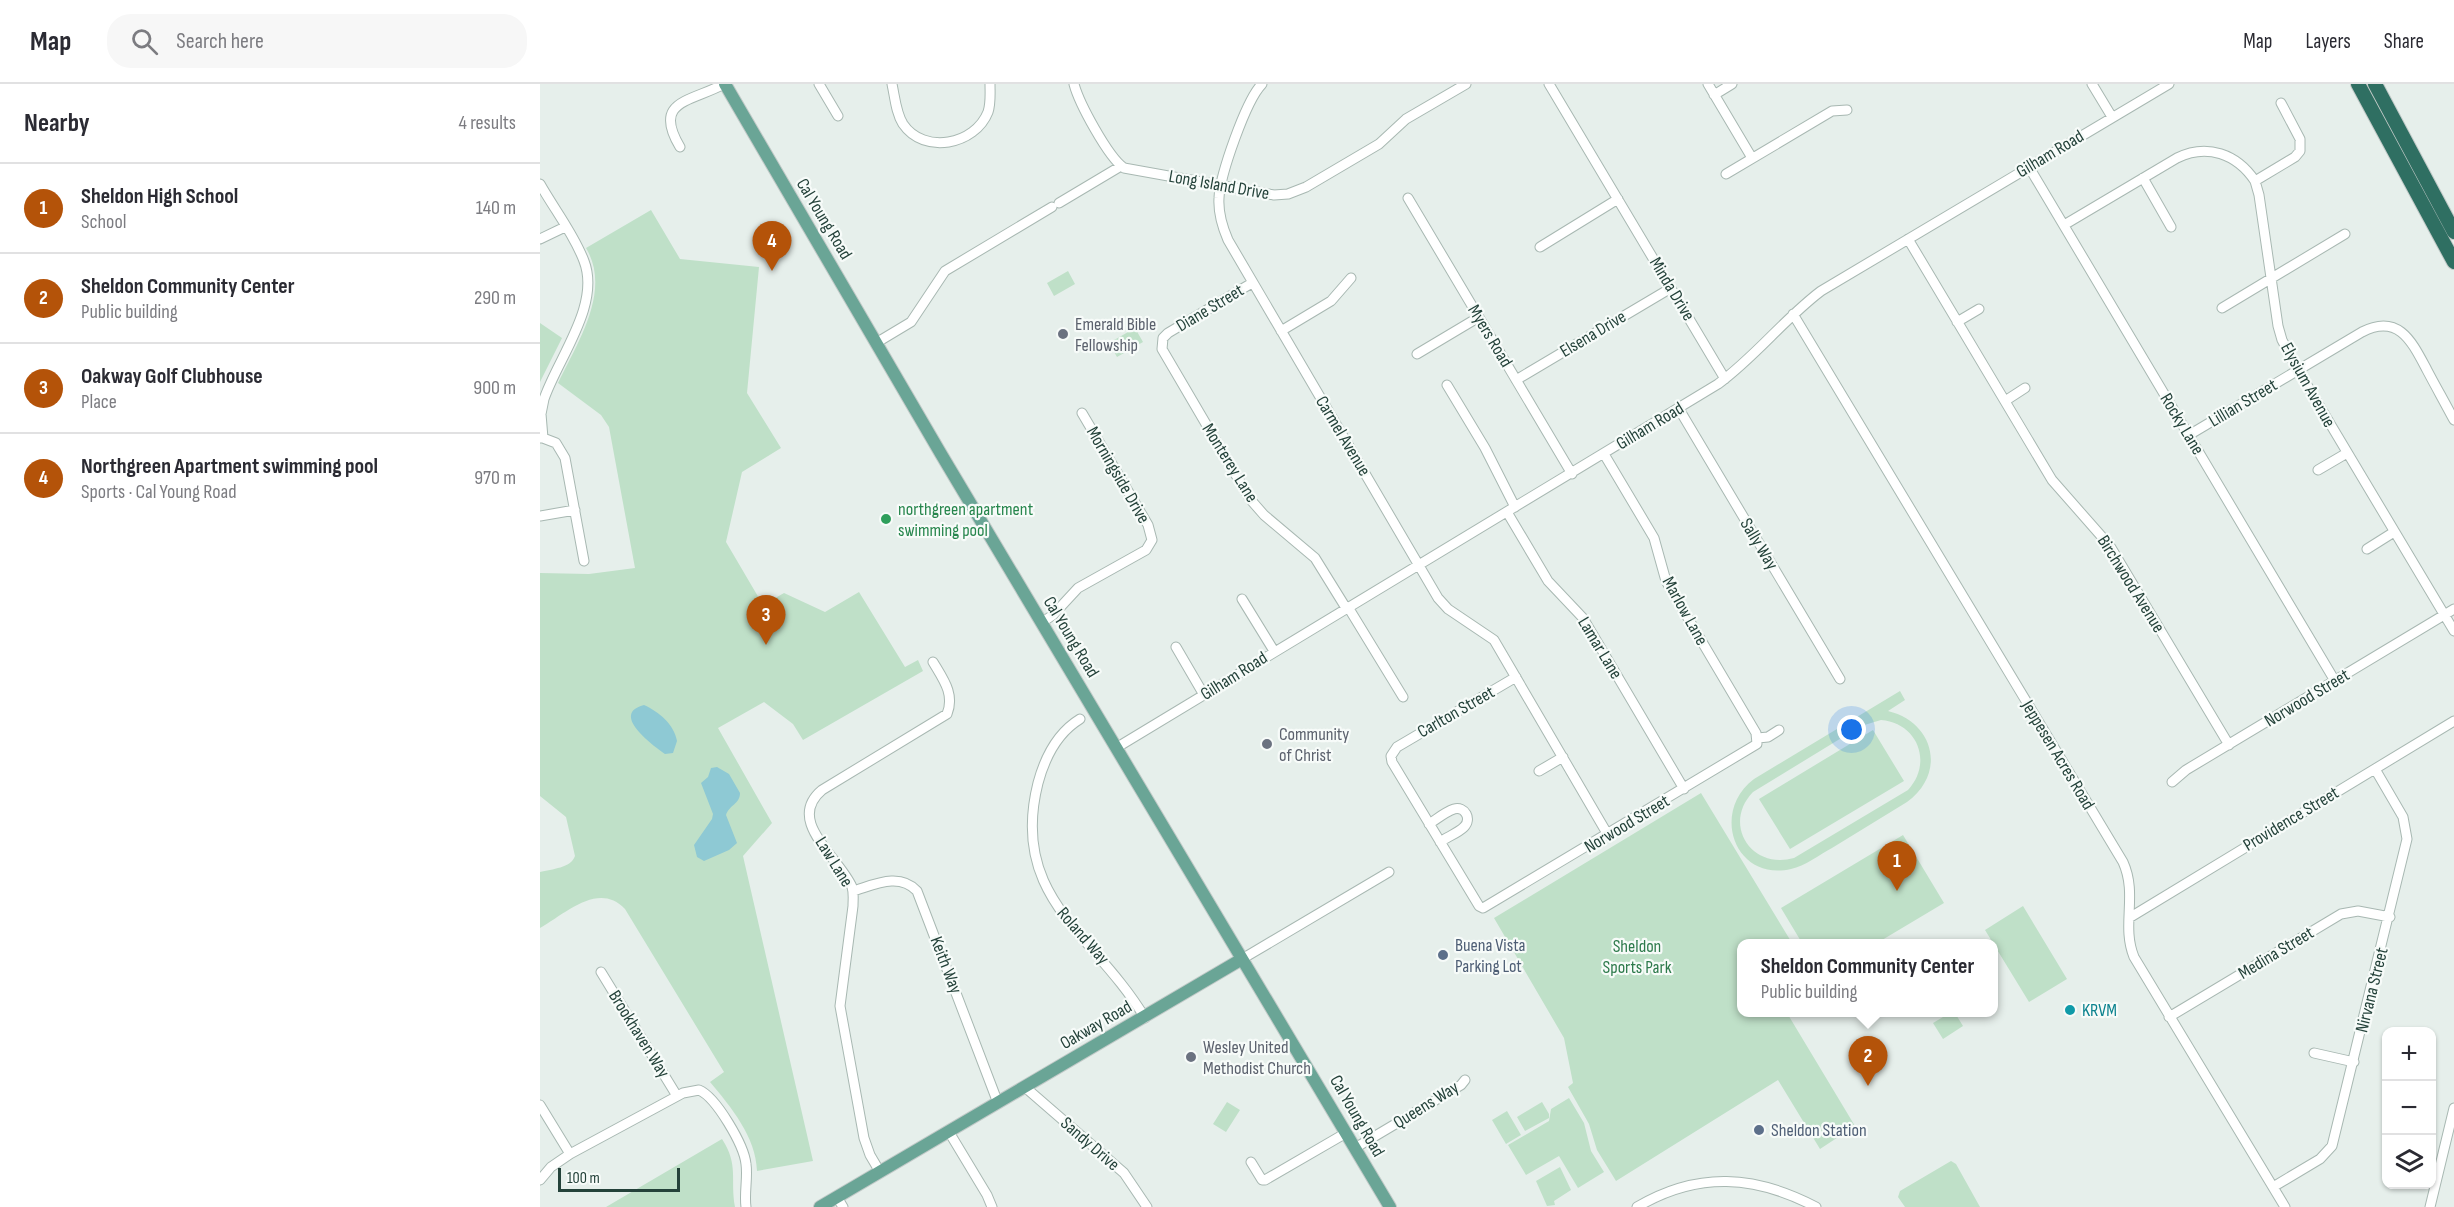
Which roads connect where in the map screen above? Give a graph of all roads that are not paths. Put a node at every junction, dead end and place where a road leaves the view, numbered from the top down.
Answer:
1 (724, 84) edge
2 (819, 84) edge
3 (892, 84) edge
4 (990, 84) edge
5 (1074, 84) edge
6 (1262, 84) edge
7 (1466, 84) edge
8 (1550, 84) edge
9 (1707, 84) edge
10 (1732, 84) edge
11 (2092, 84) edge
12 (2169, 84) edge
13 (2358, 84) edge
14 (2375, 84) edge
15 (1714, 95) junction
16 (2281, 103) dead end
17 (1847, 110) dead end
18 (838, 116) dead end
19 (2112, 117) junction
20 (680, 147) dead end
21 (1752, 158) junction
22 (1121, 166) junction
23 (2029, 167) junction
24 (1726, 174) dead end
25 (2143, 178) junction
26 (2255, 181) junction
27 (540, 184) edge
28 (1221, 186) junction
29 (1408, 198) dead end
30 (1618, 200) junction
31 (2064, 225) junction
32 (565, 226) junction
33 (2171, 227) dead end
34 (2454, 232) edge
35 (2345, 234) dead end
36 (540, 239) edge
37 (1908, 239) junction
38 (1540, 247) dead end
39 (2454, 262) edge
40 (1351, 278) dead end
41 (2271, 279) junction
42 (1252, 283) junction
43 (1671, 288) junction
44 (2222, 308) dead end
45 (1979, 309) dead end
46 (1793, 314) junction
47 (1479, 316) junction
48 (1957, 322) junction
49 (1281, 331) junction
50 (1168, 333) joint
51 (876, 343) junction
52 (1417, 354) dead end
53 (2298, 370) junction
54 (1725, 379) junction
55 (1516, 380) junction
56 (1447, 385) dead end
57 (2025, 388) dead end
58 (2005, 401) junction
59 (1679, 409) junction
60 (1082, 413) dead end
61 (2454, 420) edge
62 (2189, 435) junction
63 (542, 438) edge
64 (2347, 453) junction
65 (1604, 454) junction
66 (2318, 470) dead end
67 (1572, 474) junction
68 (575, 510) junction
69 (1511, 510) junction
70 (540, 516) edge
71 (2394, 532) junction
72 (2367, 549) dead end
73 (584, 561) dead end
74 (1420, 565) junction
75 (1242, 599) dead end
76 (1347, 608) junction
77 (2454, 609) edge
78 (2444, 615) junction
79 (1041, 623) junction
80 (2454, 631) edge
81 (1176, 647) dead end
82 (1274, 651) junction
83 (933, 662) dead end
84 (1516, 677) junction
85 (1840, 679) dead end
86 (2335, 681) junction
87 (1204, 695) junction
88 (1403, 697) dead end
89 (1080, 719) dead end
90 (2454, 721) edge
91 (1779, 730) dead end
92 (1757, 736) junction
93 (2229, 745) junction
94 (1116, 748) junction
95 (1563, 758) junction
96 (2375, 769) junction
97 (1539, 771) dead end
98 (2172, 782) dead end
99 (1684, 789) junction
100 (1429, 824) junction
101 (1608, 835) junction
102 (1440, 842) junction
103 (1389, 872) dead end
104 (853, 891) junction
105 (2390, 917) junction
106 (2129, 918) junction
107 (1242, 959) junction
108 (601, 972) dead end
109 (2169, 1017) junction
110 (1146, 1018) junction
111 (2314, 1053) dead end
112 (2354, 1062) junction
113 (1465, 1080) dead end
114 (1026, 1088) junction
115 (677, 1096) junction
116 (998, 1103) junction
117 (540, 1105) edge
118 (2454, 1108) edge
119 (949, 1132) junction
120 (1346, 1133) junction
121 (1355, 1148) junction
122 (570, 1154) junction
123 (1251, 1162) dead end
124 (880, 1172) junction
125 (540, 1180) edge
126 (2273, 1187) junction
127 (840, 1202) edge
128 (746, 1207) edge
129 (820, 1207) edge
130 (992, 1207) edge
131 (1147, 1207) edge
132 (1390, 1207) edge
133 (1637, 1207) edge
134 (1816, 1207) edge
135 (2285, 1207) edge
136 (2430, 1207) edge

1 - 20 street
1 - 51 main road, Cal Young Road
2 - 18 street
3 - 4 street
5 - 22 street
6 - 28 street, Carmel Avenue
7 - 28 street, Long Island Drive
8 - 30 street, Minda Drive
9 - 15 street
10 - 15 street
11 - 19 street
12 - 19 street, Gilham Road
13 - 39 highway
14 - 34 highway
15 - 21 street
16 - 26 street
17 - 21 street
19 - 23 street, Gilham Road
21 - 24 street
22 - 28 street, Long Island Drive
22 - 51 street
23 - 31 street, Rocky Lane
23 - 37 street, Gilham Road
25 - 26 street
25 - 31 street
25 - 33 street
26 - 41 street, Elysium Avenue
27 - 32 street
28 - 42 street, Carmel Avenue
29 - 47 street, Myers Road
30 - 38 street
30 - 43 street, Minda Drive
31 - 62 street, Rocky Lane
32 - 36 street
32 - 63 street
35 - 41 street
37 - 46 street, Gilham Road
37 - 48 street, Birchwood Avenue
40 - 49 street
41 - 44 street
41 - 53 street, Elysium Avenue
42 - 49 street, Carmel Avenue
42 - 50 street, Diane Street
43 - 54 street, Minda Drive
43 - 55 street, Elsena Drive
45 - 48 street
46 - 54 street, Gilham Road
46 - 106 street, Jeppesen Acres Road
47 - 52 street
47 - 55 street, Myers Road
48 - 58 street, Birchwood Avenue
49 - 74 street, Carmel Avenue
50 - 76 street, Monterey Lane
51 - 79 main road, Cal Young Road
53 - 61 street, Lillian Street
53 - 62 street, Lillian Street
53 - 64 street, Elysium Avenue
54 - 59 street, Gilham Road
55 - 67 street, Myers Road
56 - 69 street, Lamar Lane
57 - 58 street
58 - 93 street, Birchwood Avenue
59 - 65 street, Gilham Road
59 - 85 street, Sally Way
60 - 79 street, Morningside Drive
62 - 86 street, Rocky Lane
63 - 68 street
64 - 66 street
64 - 71 street, Elysium Avenue
65 - 67 street, Gilham Road
65 - 92 street, Marlow Lane
67 - 69 street, Gilham Road
68 - 70 street
68 - 73 street
69 - 74 street, Gilham Road
69 - 99 street, Lamar Lane
71 - 72 street
71 - 78 street, Elysium Avenue
74 - 76 street, Gilham Road
74 - 84 street, Carmel Avenue
75 - 82 street
76 - 82 street, Gilham Road
76 - 88 street
77 - 78 street, Norwood Street
78 - 80 street, Elysium Avenue
78 - 86 street, Norwood Street
79 - 94 main road, Cal Young Road
81 - 87 street
82 - 87 street, Gilham Road
83 - 104 street, Law Lane
84 - 95 street, Carmel Avenue
84 - 100 street, Carlton Street
86 - 93 street, Norwood Street
87 - 94 street, Gilham Road
89 - 110 street, Roland Way
90 - 96 street, Providence Street
91 - 92 street
92 - 99 street, Norwood Street
93 - 98 street, Norwood Street
94 - 107 main road, Cal Young Road
95 - 97 street
95 - 101 street, Carmel Avenue
96 - 105 street, Nirvana Street
96 - 106 street, Providence Street
99 - 101 street, Norwood Street
100 - 102 street
100 - 102 street
101 - 102 street, Norwood Street
103 - 107 street, Oakway Road
104 - 116 street, Keith Way
104 - 124 street, Law Lane
105 - 109 street, Medina Street
105 - 112 street, Nirvana Street
106 - 109 street, Jeppesen Acres Road
107 - 110 main road, Oakway Road
107 - 120 main road, Cal Young Road
108 - 115 street, Brookhaven Way
109 - 126 street, Jeppesen Acres Road
110 - 114 main road, Oakway Road
111 - 112 street
112 - 126 street, Nirvana Street
113 - 121 street, Queens Way
114 - 116 main road, Oakway Road
114 - 131 street, Sandy Drive
115 - 122 street
115 - 128 street
116 - 119 main road, Oakway Road
117 - 122 street
118 - 136 street
119 - 124 main road, Oakway Road
119 - 130 street
120 - 121 main road, Cal Young Road
120 - 123 street
121 - 132 main road, Cal Young Road
122 - 125 street
124 - 127 main road, Oakway Road
126 - 135 street, Jeppesen Acres Road
127 - 129 main road, Oakway Road
133 - 134 street

